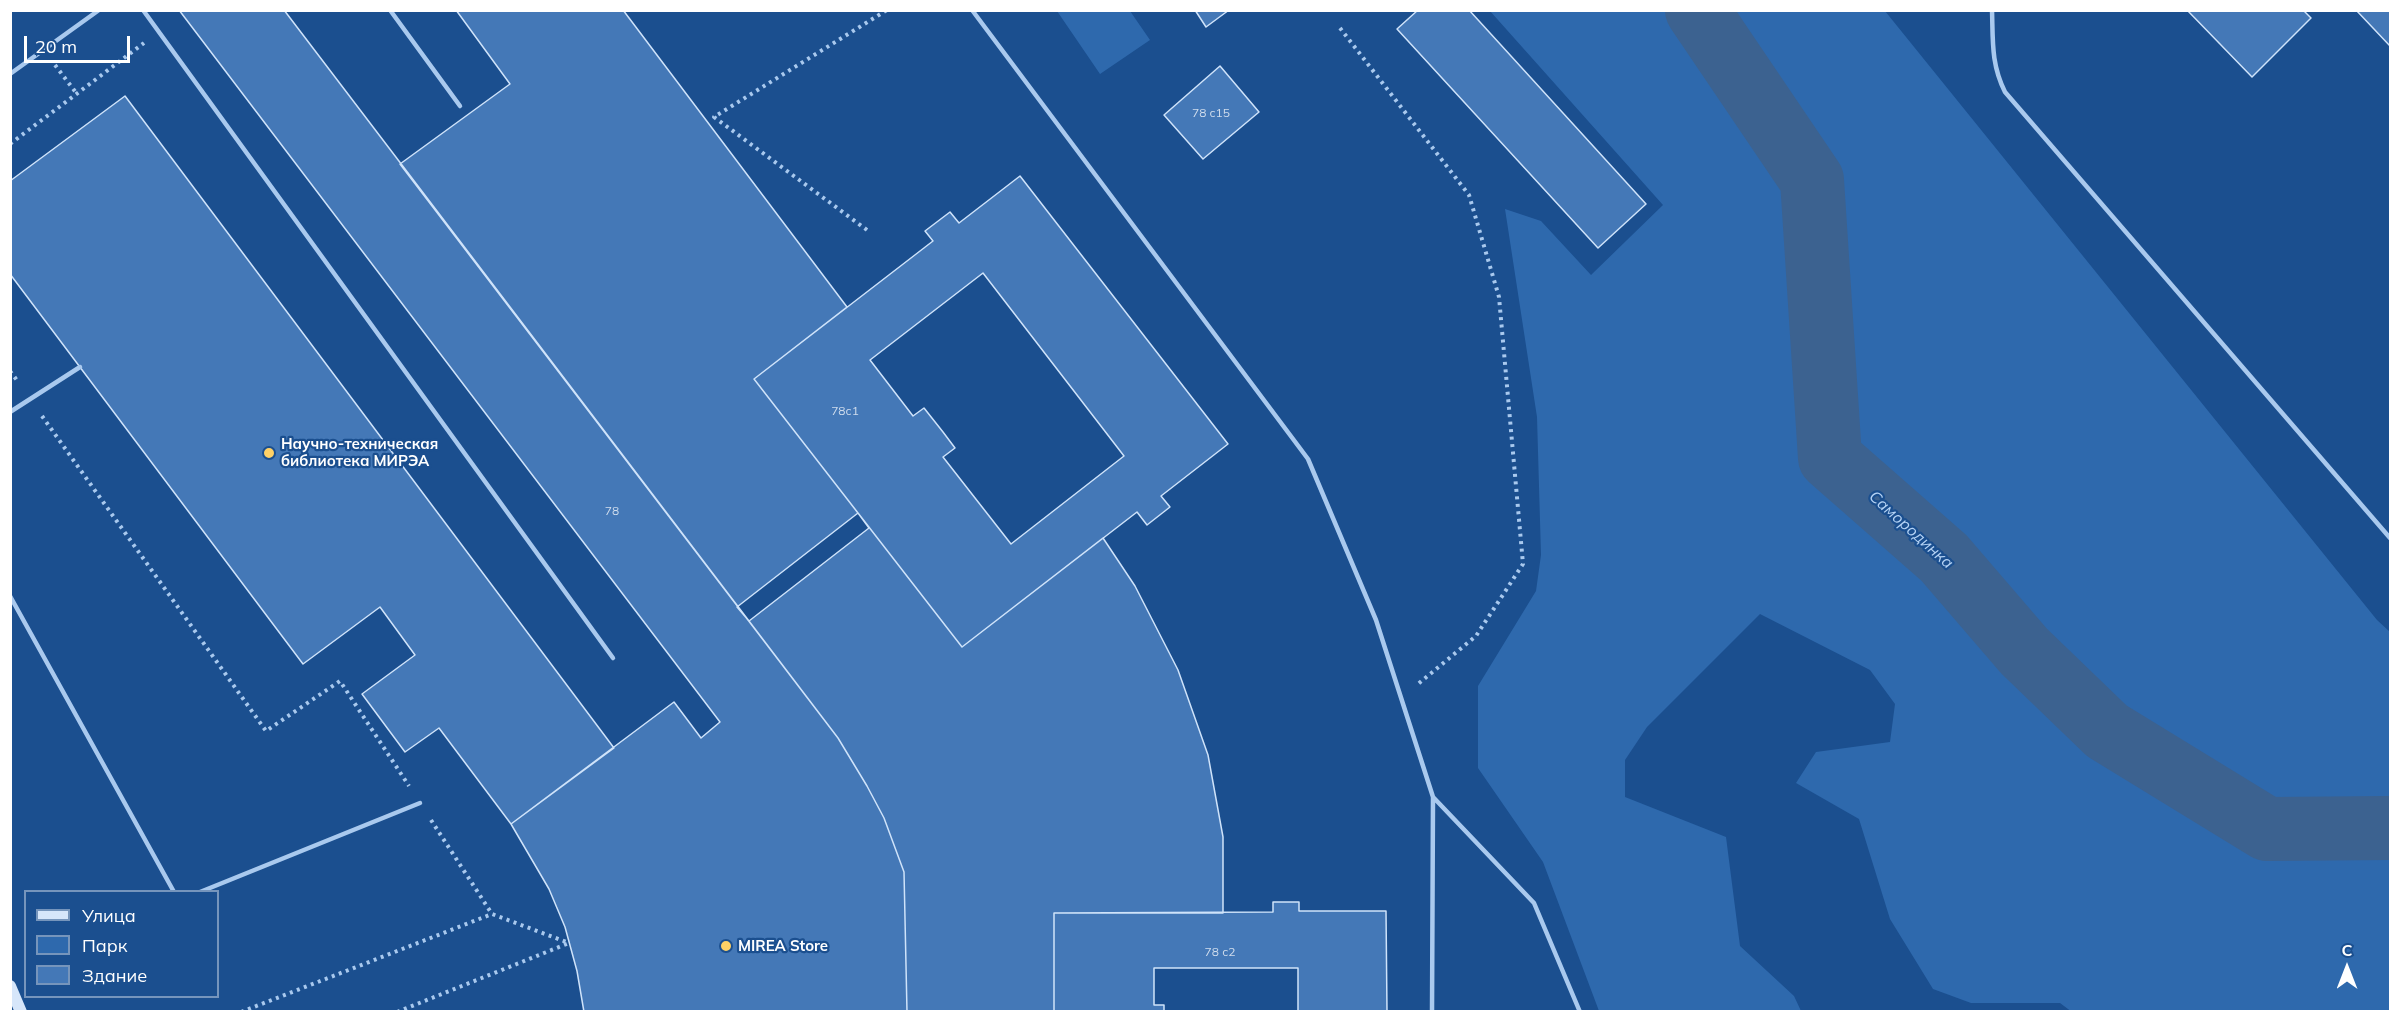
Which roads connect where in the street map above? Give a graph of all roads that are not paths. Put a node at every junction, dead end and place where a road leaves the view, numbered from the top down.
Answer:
1 (99, 10) edge
2 (142, 10) edge
3 (390, 10) edge
4 (972, 10) edge
5 (1992, 10) edge
6 (10, 74) edge
7 (460, 106) dead end
8 (80, 366) dead end
9 (10, 412) edge
10 (2391, 538) edge
11 (10, 596) edge
12 (613, 658) dead end
13 (1433, 797) junction
14 (420, 803) road end
15 (173, 890) edge
16 (202, 890) edge
17 (10, 986) edge
18 (21, 1011) edge
19 (1432, 1011) edge
20 (1580, 1011) edge

1 - 6 lane
2 - 12 lane
3 - 7 lane
4 - 13 lane
5 - 10 lane
8 - 9 lane, bridge
11 - 15 lane
13 - 19 lane
13 - 20 lane
14 - 16 lane
17 - 18 street

